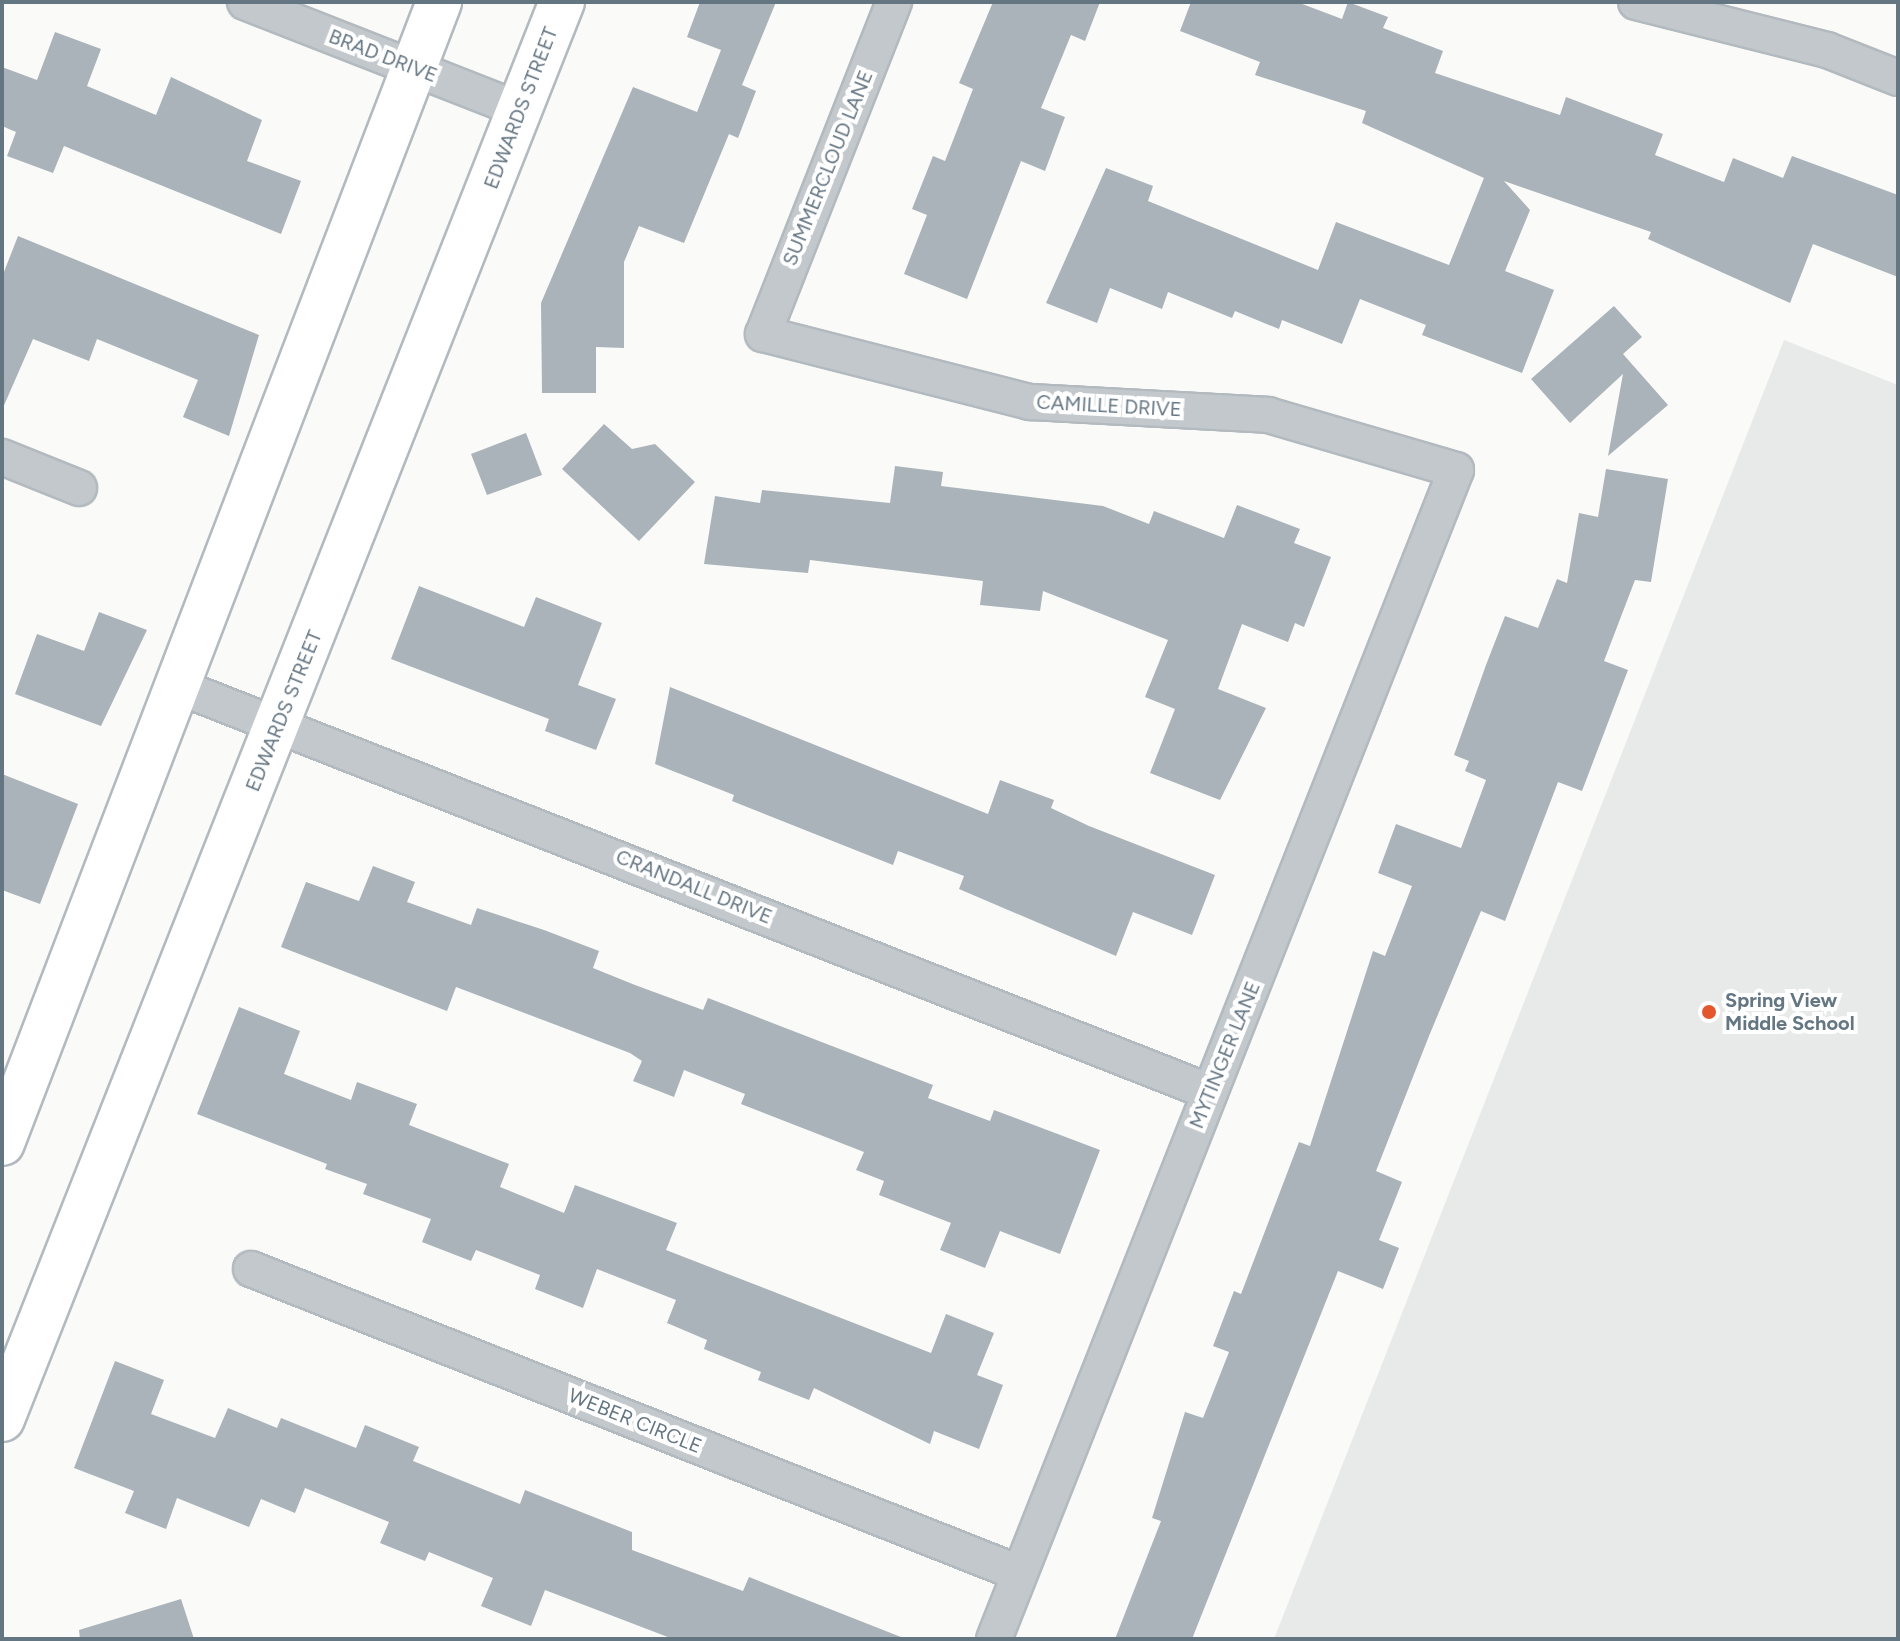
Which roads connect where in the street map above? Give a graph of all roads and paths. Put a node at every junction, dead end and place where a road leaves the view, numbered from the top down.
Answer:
1 (245, 2) edge
2 (439, 2) edge
3 (562, 2) edge
4 (894, 2) edge
5 (1636, 2) edge
6 (413, 69) junction
7 (1898, 78) edge
8 (521, 110) junction
9 (763, 334) joint
10 (2, 457) edge
11 (1456, 470) joint
12 (79, 488) dead end
13 (177, 686) junction
14 (278, 725) junction
15 (1210, 1092) junction
16 (2, 1143) edge
17 (251, 1269) dead end
18 (2, 1419) edge
19 (1019, 1573) junction
20 (994, 1639) edge

1 - 6 street, BRAD DRIVE
2 - 6 main road
3 - 8 main road, EDWARDS STREET
4 - 9 street, SUMMERCLOUD LANE
5 - 7 street
6 - 8 street, BRAD DRIVE
6 - 13 main road
8 - 14 main road, EDWARDS STREET
9 - 11 street, CAMILLE DRIVE
10 - 12 street
11 - 15 street, MYTINGER LANE
13 - 14 street, CRANDALL DRIVE
13 - 16 main road
14 - 15 street, CRANDALL DRIVE
14 - 18 main road, EDWARDS STREET
15 - 19 street, MYTINGER LANE
17 - 19 street, WEBER CIRCLE
19 - 20 street, MYTINGER LANE

